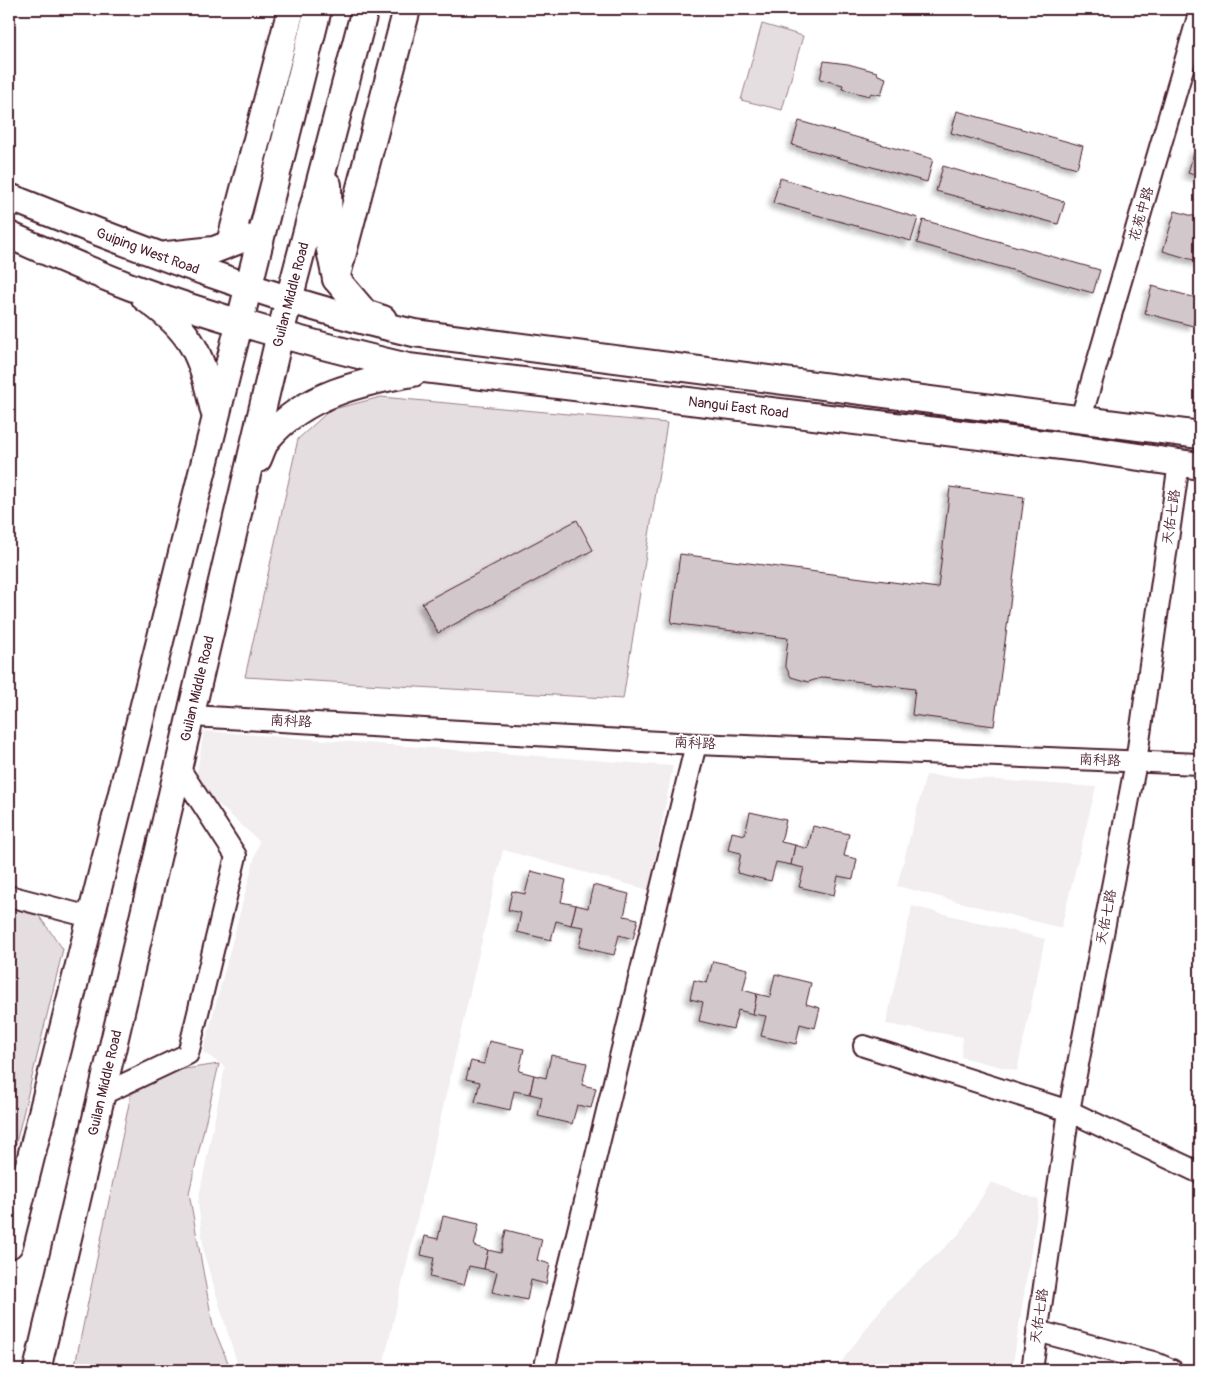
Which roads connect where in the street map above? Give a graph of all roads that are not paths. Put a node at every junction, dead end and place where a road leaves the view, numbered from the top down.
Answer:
1 (291, 9) edge
2 (318, 9) edge
3 (365, 9) edge
4 (407, 9) edge
5 (1200, 10) edge
6 (328, 151) junction
7 (9, 198) edge
8 (269, 202) junction
9 (9, 235) edge
10 (230, 243) junction
11 (159, 255) junction
12 (336, 279) junction
13 (126, 285) junction
14 (248, 286) junction
15 (289, 300) junction
16 (239, 321) junction
17 (280, 334) junction
18 (426, 334) junction
19 (431, 370) junction
20 (215, 416) junction
21 (1082, 418) junction
22 (1200, 435) edge
23 (1189, 464) edge
24 (244, 487) junction
25 (191, 716) junction
26 (696, 744) junction
27 (1136, 762) junction
28 (1200, 764) edge
29 (179, 768) junction
30 (9, 896) edge
31 (90, 917) junction
32 (864, 1046) dead end
33 (103, 1094) junction
34 (1068, 1111) junction
35 (1200, 1173) edge
36 (9, 1245) edge
37 (54, 1302) junction
38 (1037, 1330) junction
39 (37, 1370) edge
40 (52, 1370) edge
41 (544, 1370) edge
42 (1032, 1370) edge
43 (1172, 1370) edge

1 - 10 main road
2 - 8 main road
3 - 6 main road, Guilan Middle Road
4 - 12 main road
5 - 21 street, 花苑中路
6 - 12 main road
6 - 15 main road, Guilan Middle Road
7 - 11 main road, Guiping West Road
8 - 10 main road
8 - 14 main road
9 - 13 main road
10 - 11 main road
11 - 14 main road, Guiping West Road
12 - 18 main road
13 - 16 main road
13 - 20 main road
14 - 15 main road, Guiping West Road
14 - 16 main road
15 - 17 main road, Guilan Middle Road
15 - 18 main road
16 - 17 main road
16 - 20 main road
17 - 19 main road, Nangui East Road
17 - 24 main road, Guilan Middle Road
18 - 21 main road
19 - 23 main road, Nangui East Road
19 - 24 main road
20 - 31 main road
21 - 22 main road
23 - 27 street, 天佑七路
24 - 25 main road, Guilan Middle Road
25 - 26 street, 南科路
25 - 29 main road, Guilan Middle Road
26 - 27 street, 南科路
26 - 41 street
27 - 28 street, 南科路
27 - 34 street, 天佑七路
29 - 33 main road, Guilan Middle Road
29 - 33 street
30 - 31 street
31 - 36 main road
32 - 34 street
33 - 37 main road, Guilan Middle Road
34 - 35 street
34 - 38 street, 天佑七路
37 - 39 main road, Guilan Middle Road
37 - 40 main road
38 - 42 street, 天佑七路
38 - 43 street

